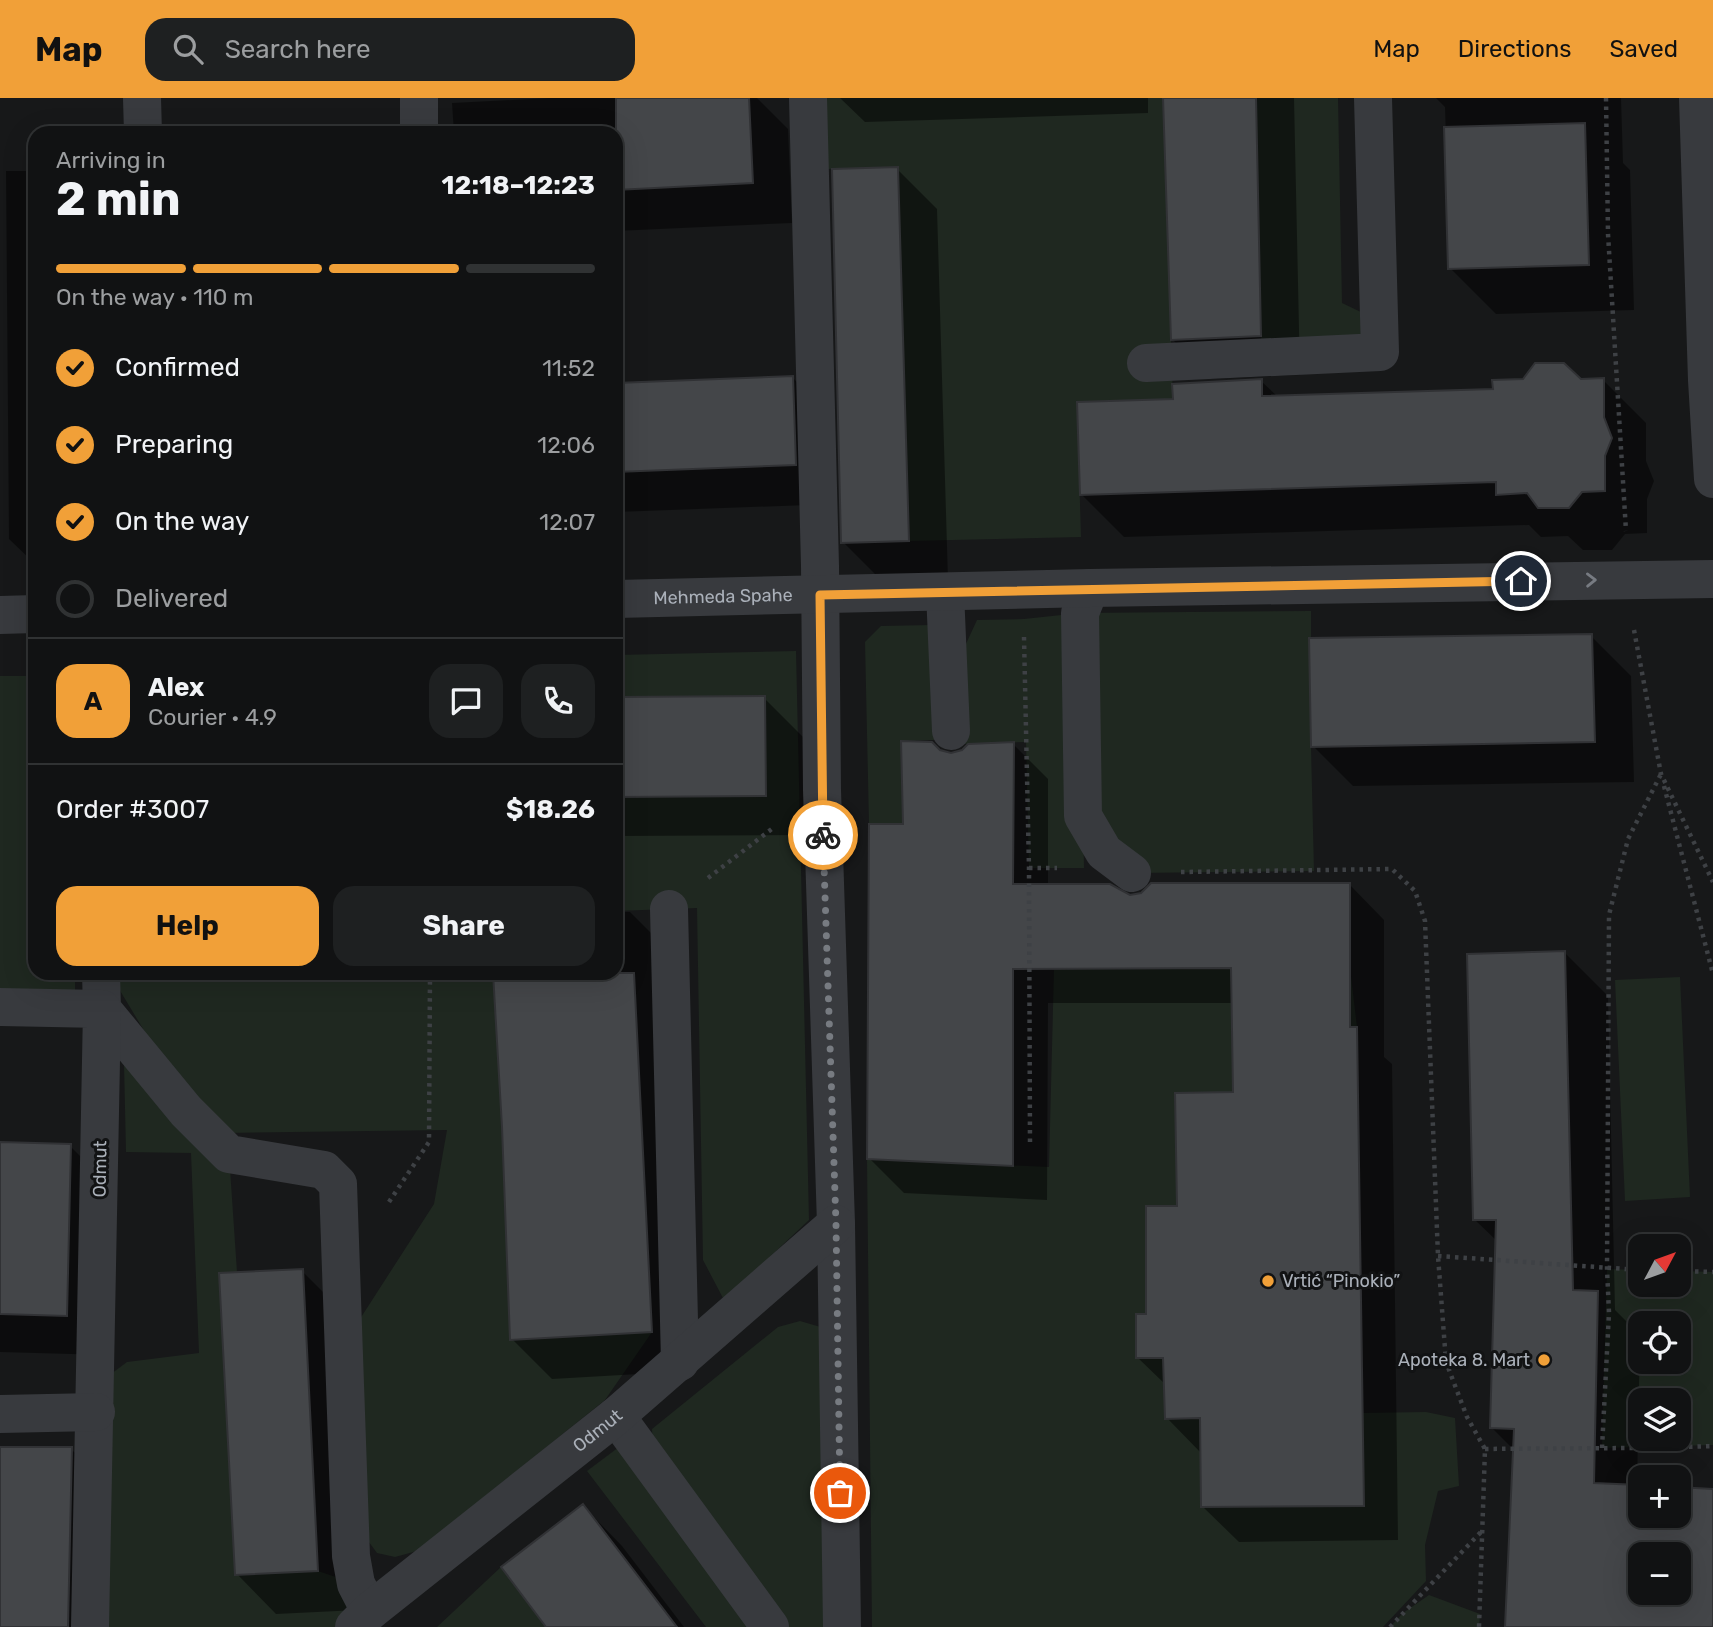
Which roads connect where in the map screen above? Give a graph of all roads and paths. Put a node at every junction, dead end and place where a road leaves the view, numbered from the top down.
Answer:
1 (142, 98) edge
2 (419, 98) edge
3 (808, 98) edge
4 (1373, 98) edge
5 (1606, 98) edge
6 (1698, 98) edge
7 (142, 126) edge
8 (419, 126) edge
9 (1146, 363) dead end
10 (1713, 480) edge
11 (1629, 579) junction
12 (1713, 579) edge
13 (1090, 588) junction
14 (945, 592) junction
15 (820, 595) junction
16 (623, 599) edge
17 (28, 614) edge
18 (0, 615) edge
19 (1024, 633) dead end
20 (951, 731) dead end
21 (1661, 774) junction
22 (822, 790) junction
23 (1029, 868) junction
24 (1132, 873) junction
25 (1713, 881) edge
26 (668, 909) joint
27 (1713, 974) edge
28 (430, 980) edge
29 (102, 991) edge
30 (0, 1007) edge
31 (1030, 1145) dead end
32 (836, 1224) junction
33 (341, 1248) junction
34 (1438, 1256) junction
35 (1607, 1269) junction
36 (1628, 1270) edge
37 (1691, 1271) edge
38 (1713, 1272) edge
39 (680, 1362) junction
40 (96, 1412) junction
41 (0, 1413) edge
42 (616, 1416) junction
43 (1713, 1446) edge
44 (1602, 1448) junction
45 (1485, 1450) junction
46 (1482, 1531) junction
47 (362, 1619) edge
48 (90, 1627) edge
49 (769, 1627) edge
50 (842, 1627) edge
51 (1390, 1627) edge
52 (1479, 1627) edge

1 - 7 street
2 - 8 street
3 - 15 street
4 - 9 street
5 - 11 path
6 - 10 street
11 - 12 street, Mehmeda Spahe
13 -> 11 street, Mehmeda Spahe
11 - 21 path
13 - 14 street, Mehmeda Spahe
13 - 24 street
14 - 15 street, Mehmeda Spahe
14 - 20 street
15 - 16 street, Mehmeda Spahe
15 - 22 street
17 - 18 street
19 - 23 path
21 - 25 path
21 - 27 path
21 - 35 path
22 - 26 path
22 - 32 street
23 - 24 path
23 - 31 path
24 - 34 path
26 - 39 street
28 - 33 path
29 - 30 street
29 - 33 street
29 - 40 street, Odmut
32 - 39 street, Odmut
32 - 50 street
33 - 47 street
34 - 35 path
34 - 45 path
35 - 36 path
35 - 44 path
37 - 38 path
39 - 42 street, Odmut
40 - 41 street
40 - 48 street, Odmut
42 - 47 street, Odmut
42 - 49 street
43 - 44 path
44 - 45 path
45 - 46 path
46 - 51 path
46 - 52 path

